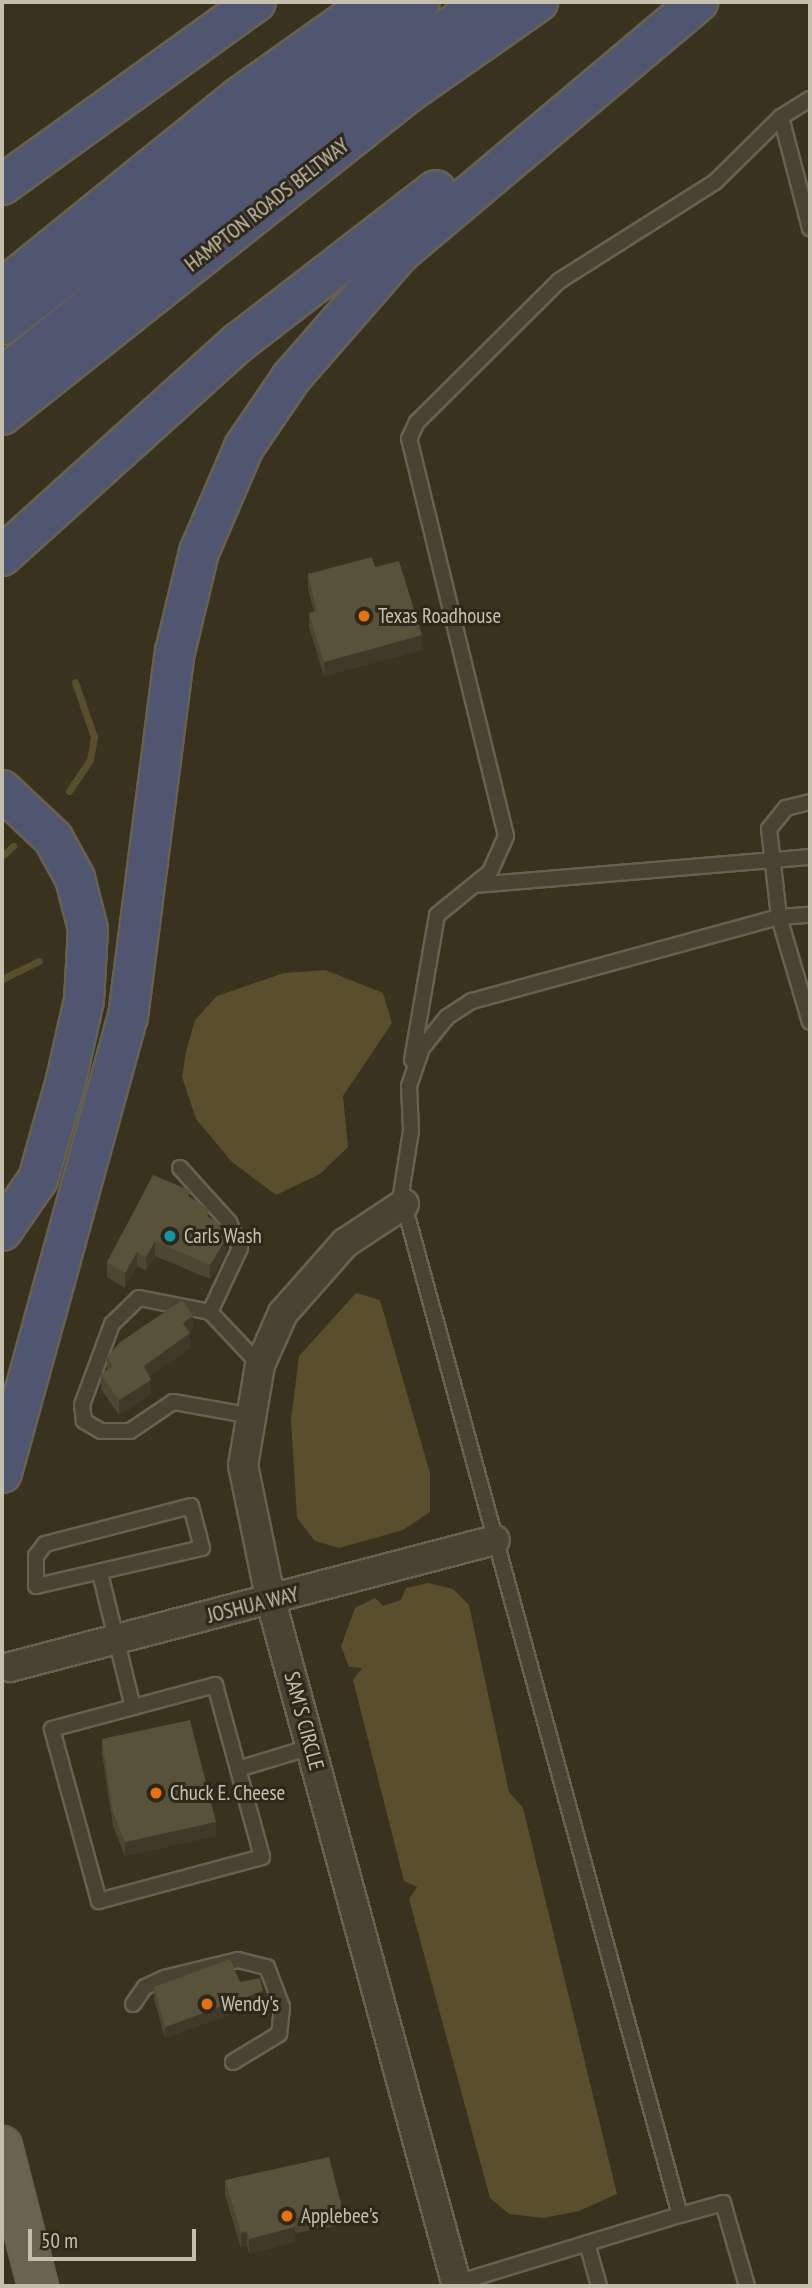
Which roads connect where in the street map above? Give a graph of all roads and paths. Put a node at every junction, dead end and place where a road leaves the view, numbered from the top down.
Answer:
1 (256, 2) edge
2 (373, 2) edge
3 (419, 2) edge
4 (486, 2) edge
5 (538, 2) edge
6 (698, 2) edge
7 (810, 99) edge
8 (781, 117) junction
9 (2, 184) edge
10 (810, 228) edge
11 (2, 289) edge
12 (2, 325) edge
13 (2, 377) edge
14 (2, 415) edge
15 (2, 556) edge
16 (2, 790) edge
17 (810, 802) edge
18 (810, 857) edge
19 (774, 860) junction
20 (476, 885) junction
21 (810, 915) edge
22 (779, 917) junction
23 (810, 1022) edge
24 (409, 1086) junction
25 (180, 1168) dead end
26 (404, 1204) junction
27 (2, 1231) edge
28 (210, 1312) junction
29 (260, 1365) junction
30 (247, 1415) junction
31 (2, 1472) edge
32 (495, 1540) junction
33 (100, 1573) junction
34 (271, 1601) junction
35 (114, 1640) junction
36 (10, 1667) dead end
37 (133, 1707) junction
38 (311, 1747) junction
39 (238, 1769) junction
40 (133, 2004) dead end
41 (233, 2062) dead end
42 (2, 2146) edge
43 (680, 2215) junction
44 (587, 2244) junction
45 (457, 2285) edge
46 (38, 2286) edge
47 (599, 2286) edge
48 (747, 2286) edge

1 - 9 highway
2 - 11 highway
3 - 12 highway
4 - 13 highway
5 - 14 highway, HAMPTON ROADS BELTWAY
6 - 15 highway
6 - 31 highway
7 - 8 lane
8 - 10 lane
8 - 20 lane
16 - 27 highway
17 - 19 lane
18 - 19 lane
19 - 20 lane
19 - 22 lane
20 - 24 lane
21 - 22 lane
22 - 23 lane
22 - 24 lane
24 - 26 lane
25 - 28 lane
26 - 29 street, SAM'S CIRCLE
26 - 32 lane
28 - 29 lane
28 - 30 lane
29 - 30 street, SAM'S CIRCLE
30 - 34 street, SAM'S CIRCLE
32 - 34 street, JOSHUA WAY
32 - 43 lane
33 - 33 lane
33 - 35 lane
34 - 35 street, JOSHUA WAY
34 - 38 street, SAM'S CIRCLE
35 - 36 street, JOSHUA WAY
35 - 37 lane
37 - 39 lane
37 - 39 lane
38 - 39 lane
38 - 45 street, SAM'S CIRCLE
40 - 41 lane
42 - 46 main road
43 - 44 lane
43 - 48 lane
44 - 45 lane
44 - 47 lane

